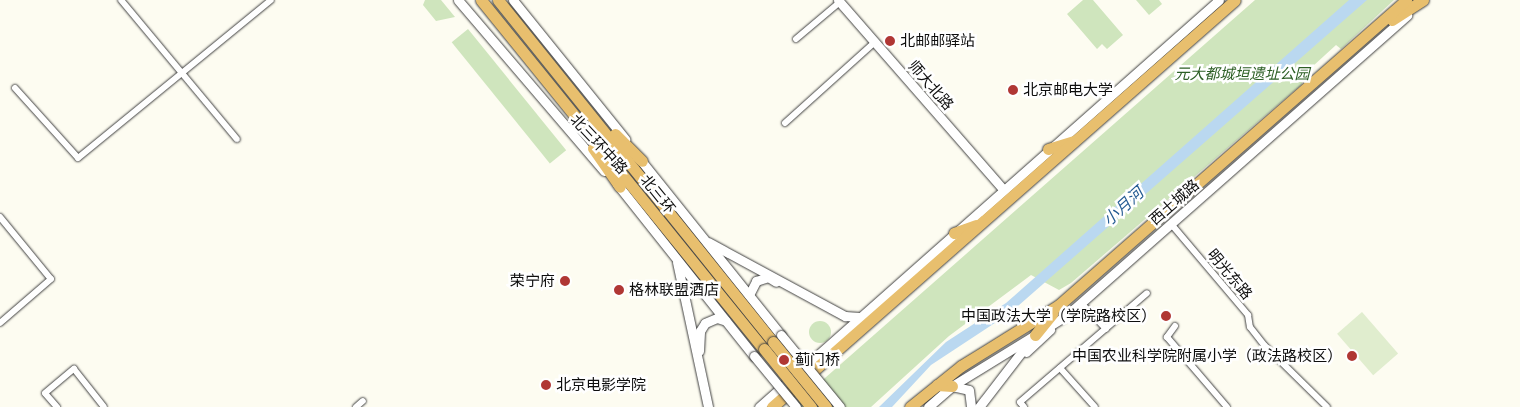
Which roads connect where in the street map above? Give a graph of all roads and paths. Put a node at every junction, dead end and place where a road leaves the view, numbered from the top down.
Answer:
1 (121, 0) edge
2 (270, 0) edge
3 (458, 0) edge
4 (481, 0) edge
5 (498, 0) edge
6 (513, 0) edge
7 (1219, 0) edge
8 (1235, 0) edge
9 (1406, 0) edge
10 (1424, 0) edge
11 (839, 1) edge
12 (1366, 38) junction
13 (796, 39) dead end
14 (875, 42) junction
15 (533, 63) junction
16 (182, 73) junction
17 (15, 88) dead end
18 (573, 92) junction
19 (785, 123) dead end
20 (237, 139) dead end
21 (1078, 140) junction
22 (1048, 149) junction
23 (642, 161) junction
24 (620, 187) junction
25 (1003, 189) junction
26 (0, 217) edge
27 (982, 223) junction
28 (1172, 225) junction
29 (954, 234) junction
30 (704, 239) junction
31 (676, 259) junction
32 (1147, 293) dead end
33 (749, 295) junction
34 (1081, 303) junction
35 (1059, 305) junction
36 (1066, 316) junction
37 (859, 318) junction
38 (727, 321) junction
39 (0, 324) edge
40 (1176, 326) dead end
41 (1106, 329) junction
42 (843, 332) junction
43 (1035, 335) junction
44 (768, 345) junction
45 (842, 346) junction
46 (1060, 368) junction
47 (1002, 374) junction
48 (936, 385) junction
49 (952, 386) junction
50 (363, 401) dead end
51 (57, 407) edge
52 (104, 407) edge
53 (356, 407) edge
54 (708, 407) edge
55 (712, 407) edge
56 (759, 407) edge
57 (772, 407) edge
58 (796, 407) edge
59 (811, 407) edge
60 (826, 407) edge
61 (840, 407) edge
62 (910, 407) edge
63 (928, 407) edge
64 (971, 407) edge
65 (979, 407) edge
66 (1024, 407) edge
67 (1095, 407) edge
68 (1227, 407) edge
69 (1327, 407) edge

1 - 16 street
2 - 16 street
3 - 24 street, 北三环中路
4 - 15 highway, 北三环
5 - 18 highway, 北三环
6 - 23 street, 北三环中路
7 - 22 street
8 - 21 highway
9 - 12 highway
10 - 12 highway
10 - 28 street, 西土城路
11 - 13 street
11 - 14 street, 师大北路
12 - 35 highway
14 - 19 street
14 - 25 street, 师大北路
15 - 24 highway
15 - 44 highway, 北三环
16 - 17 street
16 - 20 street
18 - 23 highway
18 - 44 highway, 北三环
21 - 22 highway
21 - 27 highway
22 - 25 street
23 - 30 street, 北三环中路
24 - 31 street, 北三环中路
25 - 29 street
26 - 39 street
27 - 29 highway
27 - 45 highway
28 - 34 street, 西土城路
28 - 69 street, 明光东路
29 - 37 street
30 - 33 street, 北三环中路
30 - 37 street
31 - 38 street, 北三环中路
31 - 54 street
32 - 41 street
33 - 42 street
33 - 44 street, 北三环中路
34 - 36 street, 西土城路
34 - 41 street
35 - 43 highway
35 - 48 highway
36 - 43 street, 西土城路
36 - 47 street
37 - 42 street
38 - 44 street, 北三环中路
38 - 55 street
40 - 68 street
41 - 46 street
42 - 45 highway
42 - 56 street
43 - 47 street
43 - 49 street, 西土城路
44 - 58 street, bridge
44 - 59 highway, 北三环, bridge
44 - 60 highway, 北三环, bridge
44 - 61 street, bridge
45 - 57 highway
46 - 66 street
46 - 67 street
47 - 65 street
48 - 49 highway
48 - 62 highway
49 - 63 street, 西土城路
49 - 64 street
50 - 53 street
51 - 52 street

